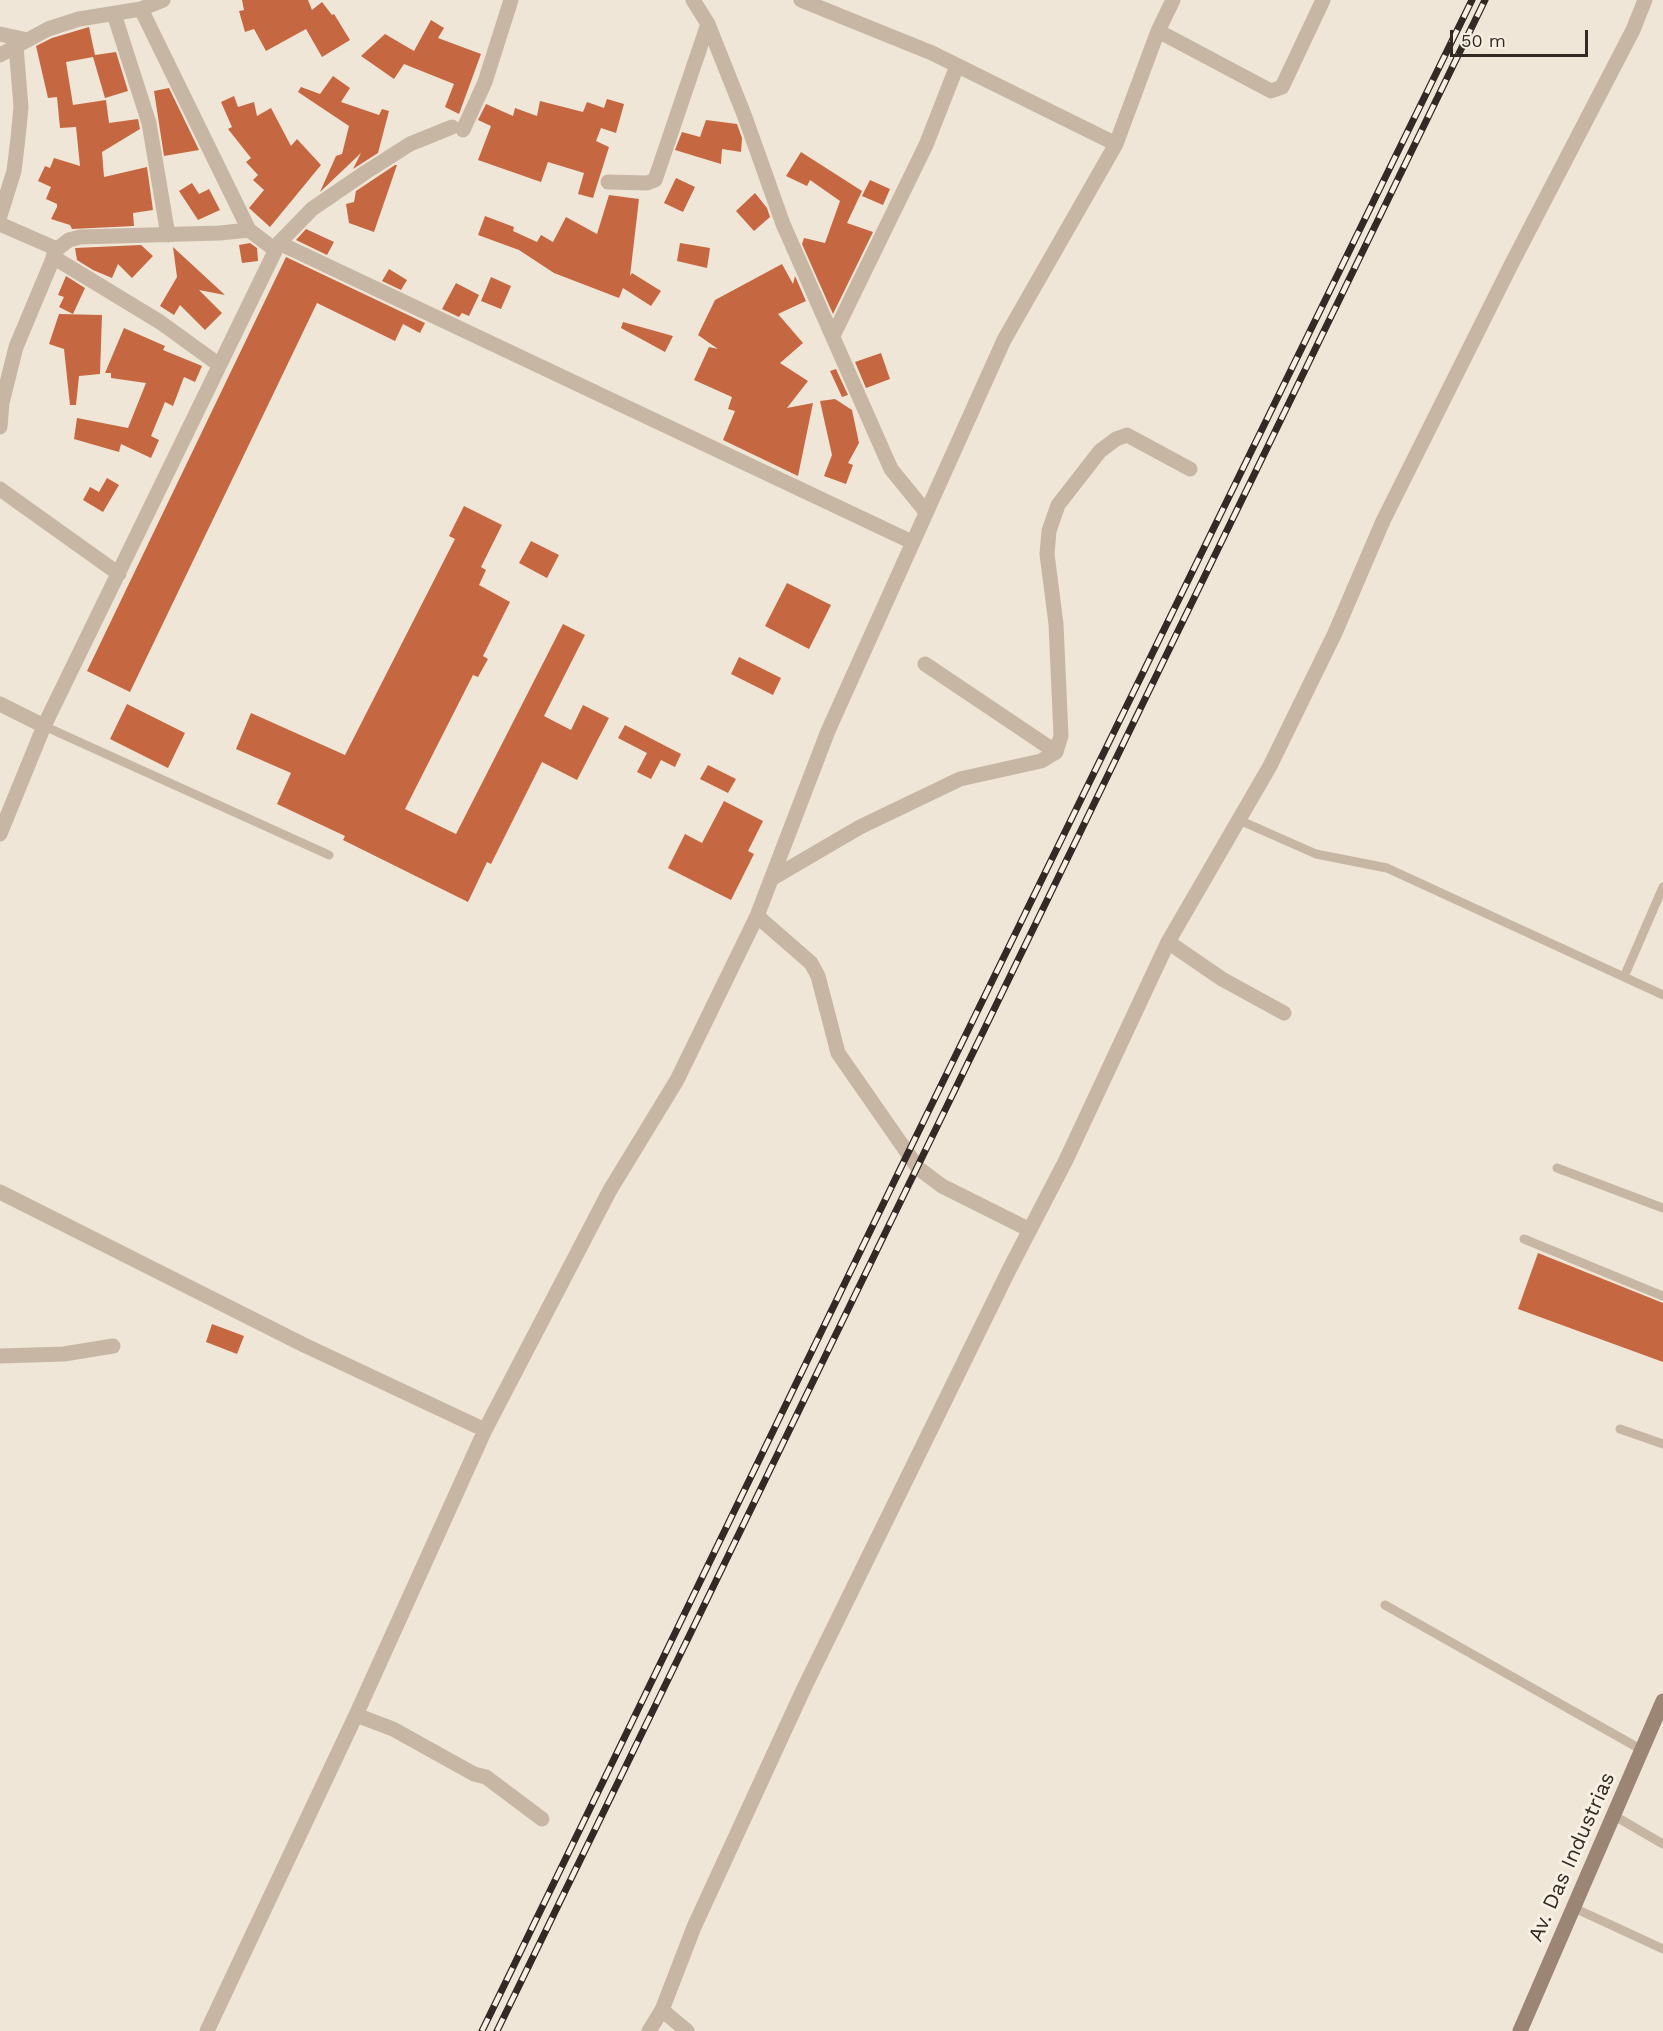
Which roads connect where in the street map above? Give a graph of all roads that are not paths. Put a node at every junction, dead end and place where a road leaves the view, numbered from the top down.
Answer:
1 (163, 0) edge
2 (511, 0) edge
3 (693, 0) edge
4 (801, 0) edge
5 (1173, 0) edge
6 (1323, 0) edge
7 (1645, 0) edge
8 (141, 9) junction
9 (114, 14) junction
10 (708, 24) junction
11 (1158, 31) junction
12 (0, 34) edge
13 (22, 43) junction
14 (0, 55) edge
15 (957, 66) junction
16 (1116, 144) junction
17 (608, 182) dead end
18 (0, 216) edge
19 (0, 224) edge
20 (249, 230) junction
21 (168, 235) junction
22 (276, 246) junction
23 (55, 253) junction
24 (833, 336) junction
25 (218, 364) junction
26 (1, 402) edge
27 (0, 427) edge
28 (1190, 469) dead end
29 (0, 489) edge
30 (926, 512) junction
31 (912, 542) junction
32 (119, 574) junction
33 (925, 664) dead end
34 (0, 704) edge
35 (44, 726) junction
36 (1056, 752) junction
37 (1239, 820) junction
38 (0, 834) edge
39 (329, 855) dead end
40 (771, 879) junction
41 (1663, 887) edge
42 (757, 916) junction
43 (1168, 942) junction
44 (1624, 977) junction
45 (1663, 995) edge
46 (1284, 1013) dead end
47 (1557, 1168) dead end
48 (0, 1192) edge
49 (1663, 1208) edge
50 (1030, 1230) junction
51 (1524, 1239) dead end
52 (1663, 1296) edge
53 (114, 1346) dead end
54 (0, 1356) edge
55 (1620, 1429) dead end
56 (485, 1430) junction
57 (1663, 1444) edge
58 (1385, 1605) dead end
59 (1663, 1701) edge
60 (356, 1715) junction
61 (1641, 1750) junction
62 (1612, 1815) junction
63 (542, 1819) dead end
64 (1663, 1844) edge
65 (1572, 1907) junction
66 (1663, 1949) edge
67 (662, 2010) junction
68 (207, 2031) edge
69 (649, 2031) edge
70 (687, 2031) edge
71 (1520, 2031) edge

1 - 8 street
2 - 22 street
3 - 10 street
4 - 15 street
5 - 11 street
6 - 11 street
7 - 37 street
8 - 9 street
8 - 20 street
9 - 13 street
9 - 21 street
10 - 17 street
10 - 24 street
11 - 16 street
12 - 13 street
13 - 14 street
13 - 18 street
15 - 16 street
15 - 24 street
16 - 30 street
19 - 23 street
20 - 21 street
20 - 22 street
21 - 23 street
22 - 25 street
22 - 31 street
23 - 25 street
23 - 26 street
24 - 30 street
25 - 32 street
26 - 27 street
28 - 36 street
29 - 32 street
30 - 31 street
31 - 40 street
32 - 35 street
33 - 36 street
34 - 35 street
35 - 38 street
35 - 39 lane
36 - 40 street
37 - 43 street
37 - 44 lane
40 - 42 street
41 - 44 lane
42 - 50 street
42 - 56 street
43 - 46 street
43 - 50 street
44 - 45 lane
47 - 49 lane
48 - 56 street
50 - 67 street
51 - 52 lane
53 - 54 street
55 - 57 lane
56 - 60 street
58 - 61 lane
59 - 61 main road, Av. Das Industrias
60 - 63 street
60 - 68 street
61 - 62 main road, Av. Das Industrias
62 - 64 lane
62 - 65 main road, Av. Das Industrias
65 - 66 lane
65 - 71 main road, Av. Das Industrias
67 - 69 street
67 - 70 street

